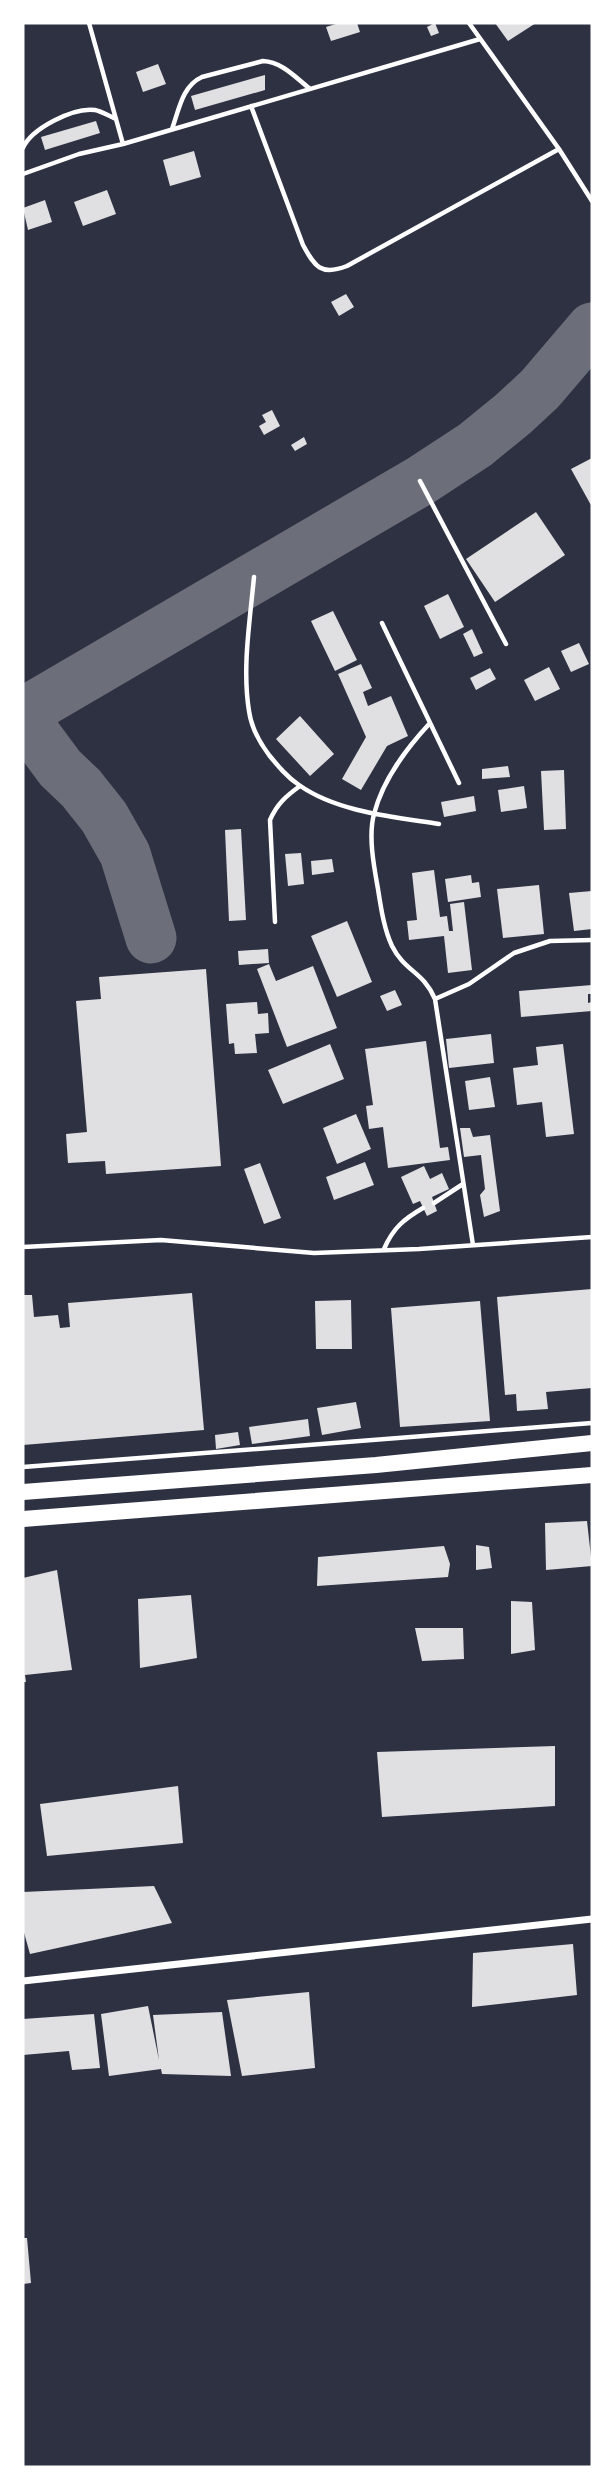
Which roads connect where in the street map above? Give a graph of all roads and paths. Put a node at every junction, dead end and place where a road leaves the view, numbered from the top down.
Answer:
1 (89, 23) edge
2 (469, 23) edge
3 (480, 39) junction
4 (310, 89) junction
5 (251, 106) junction
6 (116, 119) junction
7 (172, 129) junction
8 (123, 144) junction
9 (23, 149) edge
10 (559, 149) junction
11 (23, 174) edge
12 (592, 201) edge
13 (420, 481) dead end
14 (254, 577) dead end
15 (382, 623) dead end
16 (506, 644) dead end
17 (430, 723) junction
18 (459, 783) dead end
19 (300, 786) junction
20 (374, 814) junction
21 (439, 824) dead end
22 (275, 922) dead end
23 (592, 940) edge
24 (435, 999) junction
25 (463, 1184) junction
26 (434, 1203) dead end
27 (423, 1208) dead end
28 (592, 1237) edge
29 (474, 1245) junction
30 (23, 1247) edge
31 (384, 1249) junction
32 (592, 1423) edge
33 (592, 1443) edge
34 (23, 1467) edge
35 (592, 1475) edge
36 (23, 1492) edge
37 (23, 1518) edge
38 (592, 1919) edge
39 (23, 1982) edge

1 - 6 lane
2 - 3 lane
3 - 4 lane
3 - 10 lane
4 - 5 lane
4 - 7 lane
5 - 7 lane
5 - 10 lane
6 - 8 lane
6 - 9 lane
7 - 8 lane
8 - 11 lane
10 - 12 lane
13 - 16 lane
14 - 19 lane
15 - 17 lane
17 - 18 lane
17 - 20 lane
19 - 20 lane
19 - 22 lane
20 - 21 lane
20 - 24 lane
23 - 24 lane
24 - 25 lane
25 - 26 lane
25 - 29 lane
27 - 31 lane
28 - 29 lane
29 - 31 lane
30 - 31 lane
32 - 34 lane
33 - 36 main road
35 - 37 main road
38 - 39 street

